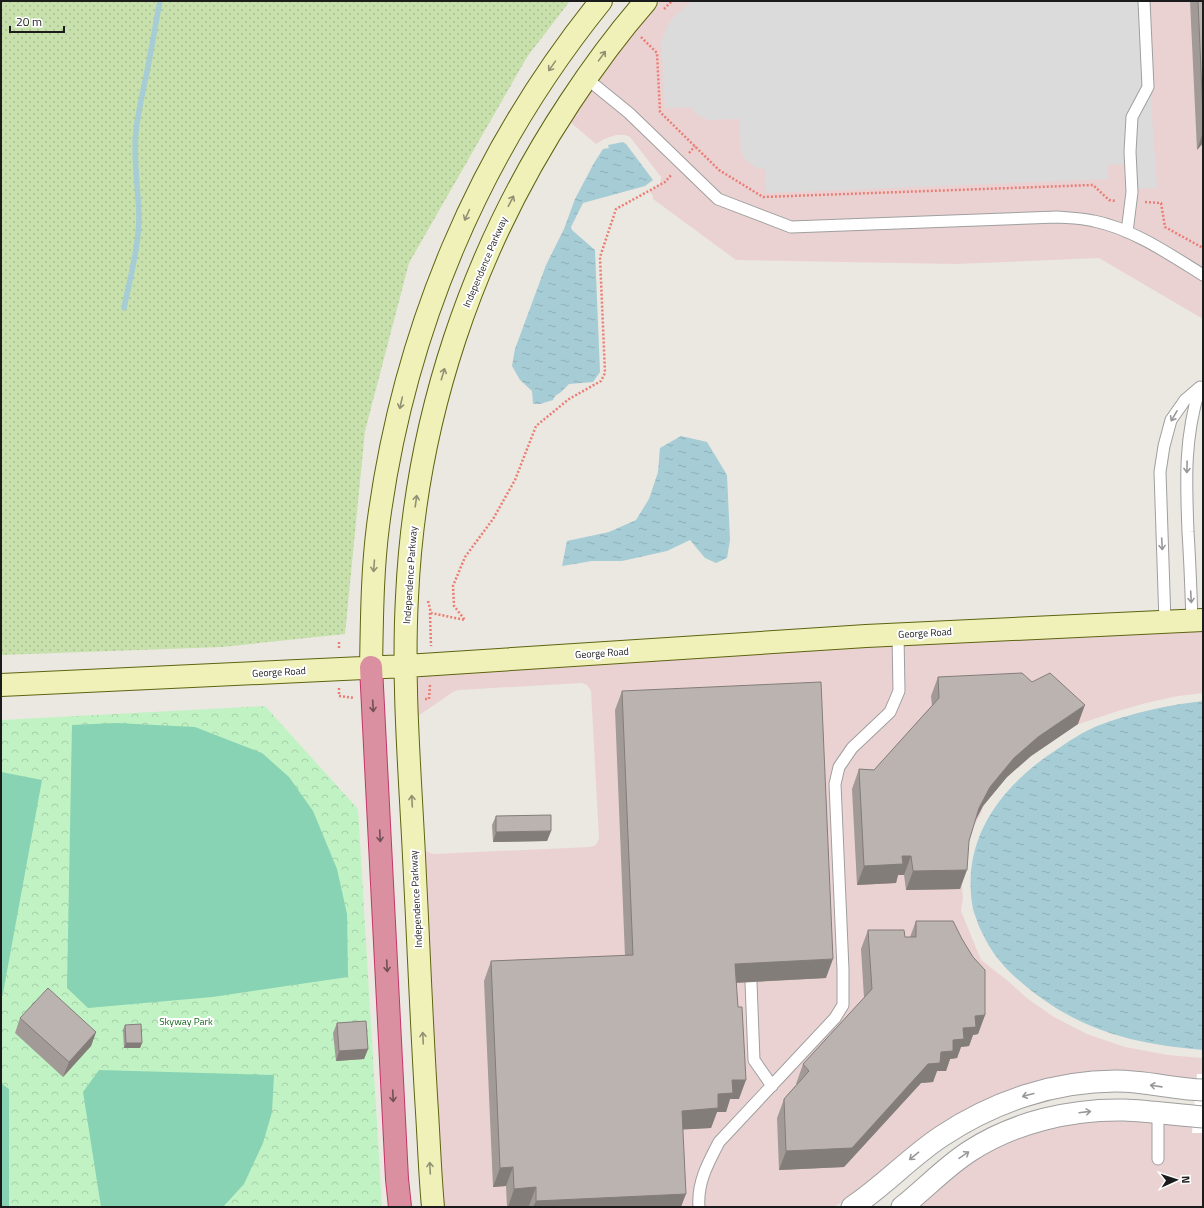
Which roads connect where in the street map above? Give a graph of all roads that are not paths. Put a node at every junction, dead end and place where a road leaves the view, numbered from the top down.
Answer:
1 (601, 1) edge
2 (646, 1) edge
3 (1144, 1) edge
4 (586, 78) junction
5 (1127, 232) junction
6 (1203, 275) edge
7 (1201, 385) edge
8 (1198, 621) edge
9 (1165, 622) junction
10 (898, 635) junction
11 (406, 666) junction
12 (371, 667) junction
13 (1, 685) edge
14 (755, 956) edge
15 (743, 963) edge
16 (751, 982) junction
17 (772, 1086) junction
18 (1199, 1090) edge
19 (1158, 1112) junction
20 (1198, 1116) edge
21 (1158, 1159) dead end
22 (400, 1207) edge
23 (433, 1207) edge
24 (699, 1207) edge
25 (852, 1207) edge
26 (902, 1207) edge

1 -> 12 main road
4 -> 2 main road, Independence Parkway
3 - 5 lane
4 - 5 lane
11 -> 4 main road, Independence Parkway
5 - 6 lane
7 -> 8 lane
7 -> 9 lane
8 - 9 main road, George Road
9 - 10 main road, George Road
10 - 11 main road, George Road
10 - 17 lane
11 - 12 main road, George Road
23 -> 11 main road, Independence Parkway
12 - 13 main road, George Road
12 -> 22 highway
14 - 16 lane
15 - 16 lane
16 - 17 lane
17 - 24 lane
18 -> 25 street
19 - 20 street
19 - 21 lane
26 -> 19 street

